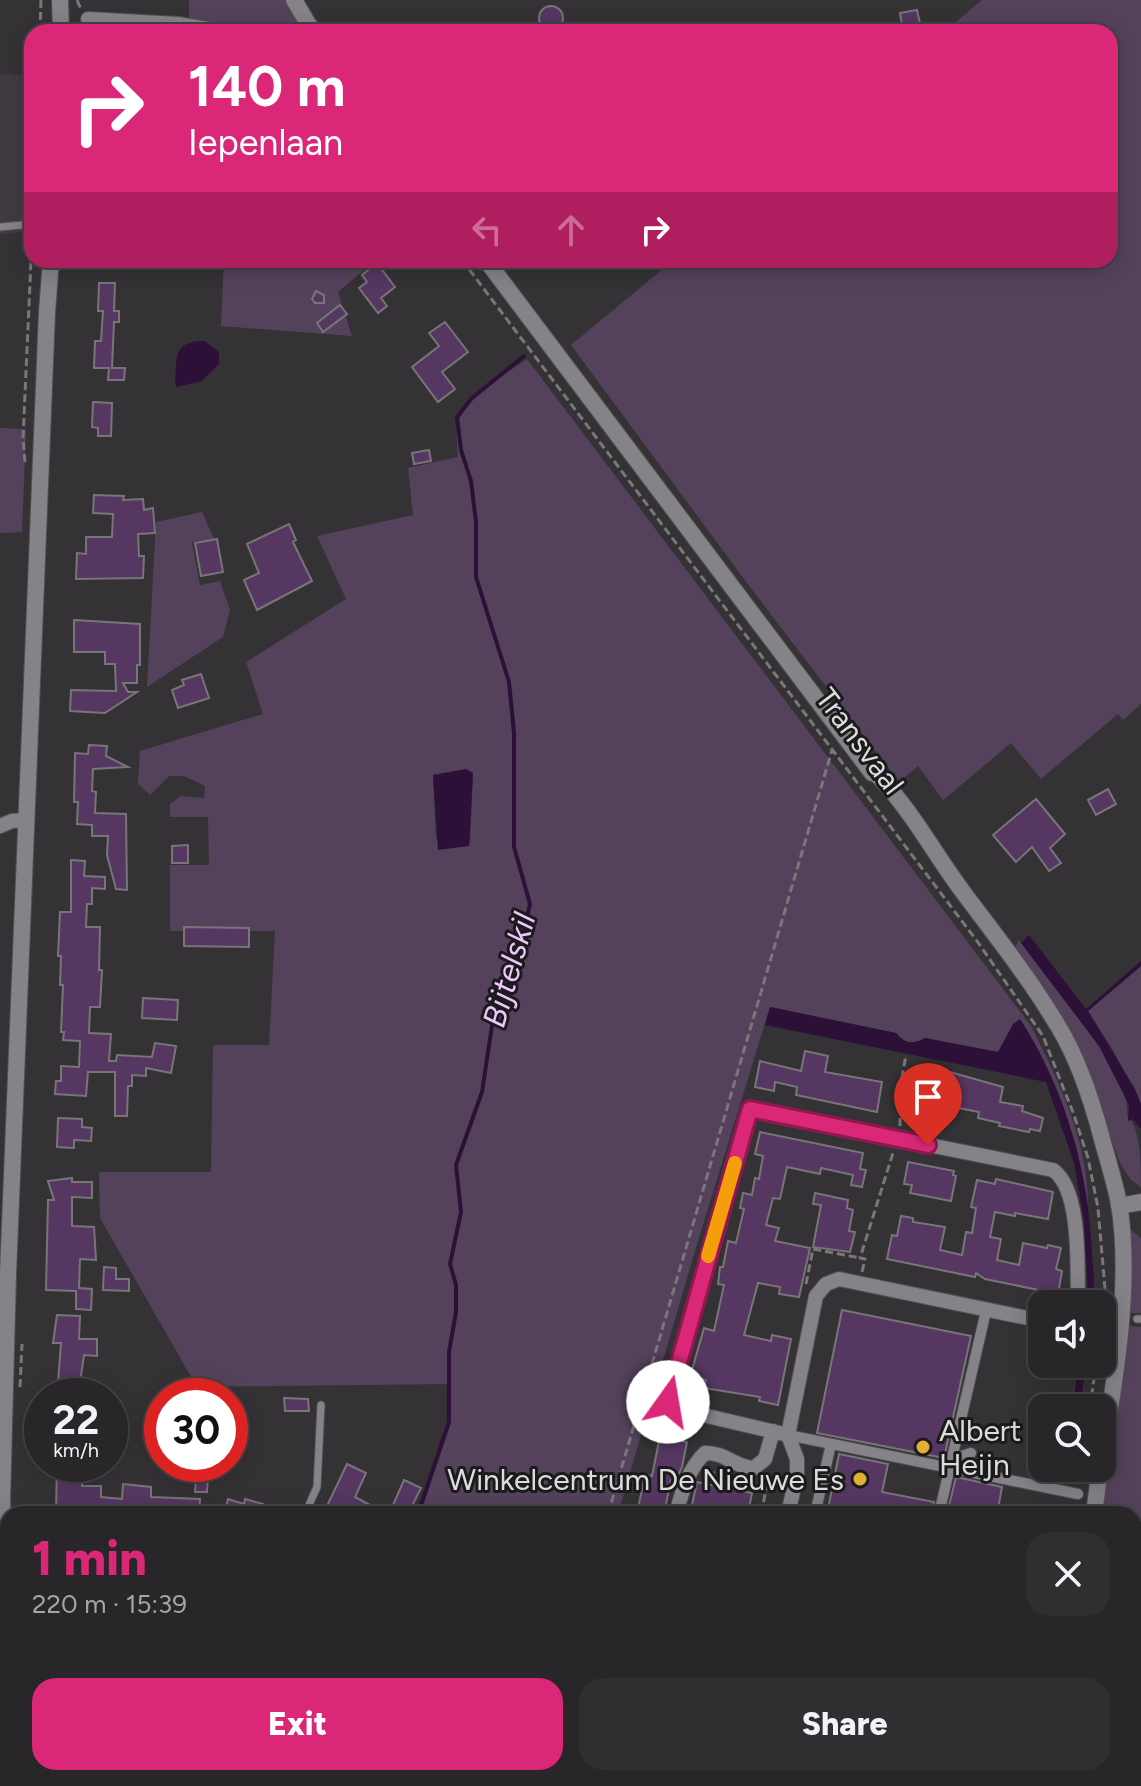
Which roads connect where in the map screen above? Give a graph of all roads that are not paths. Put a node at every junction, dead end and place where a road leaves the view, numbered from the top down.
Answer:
1 (60, 0) edge
2 (294, 0) edge
3 (88, 19) dead end
4 (61, 24) edge
5 (178, 24) edge
6 (308, 24) edge
7 (24, 225) edge
8 (0, 227) edge
9 (51, 268) edge
10 (492, 268) edge
11 (27, 820) junction
12 (0, 826) edge
13 (1141, 1202) edge
14 (1119, 1206) junction
15 (1077, 1290) edge
16 (1116, 1309) edge
17 (986, 1311) junction
18 (4, 1318) edge
19 (1028, 1318) edge
20 (321, 1405) dead end
21 (773, 1431) junction
22 (788, 1435) junction
23 (831, 1444) junction
24 (971, 1453) dead end
25 (949, 1466) junction
26 (1098, 1482) edge
27 (1078, 1494) dead end
28 (3, 1506) edge
29 (309, 1506) edge
30 (678, 1506) edge
31 (790, 1506) edge
32 (817, 1506) edge
33 (941, 1506) edge
34 (1095, 1506) edge

1 - 4 street
2 - 6 street
3 - 5 street
7 - 8 lane
9 - 11 street
10 - 14 street, Transvaal
11 - 12 street
11 - 18 street
13 - 14 street
14 - 16 street, Transvaal
15 - 21 street
17 - 19 street
17 - 22 street
17 - 25 street
18 - 28 street
20 - 29 lane
21 - 22 street
21 - 30 street
22 - 23 street
22 - 31 street
23 - 25 street
23 - 32 street
24 - 25 street
25 - 27 street
25 - 33 street
26 - 34 street

